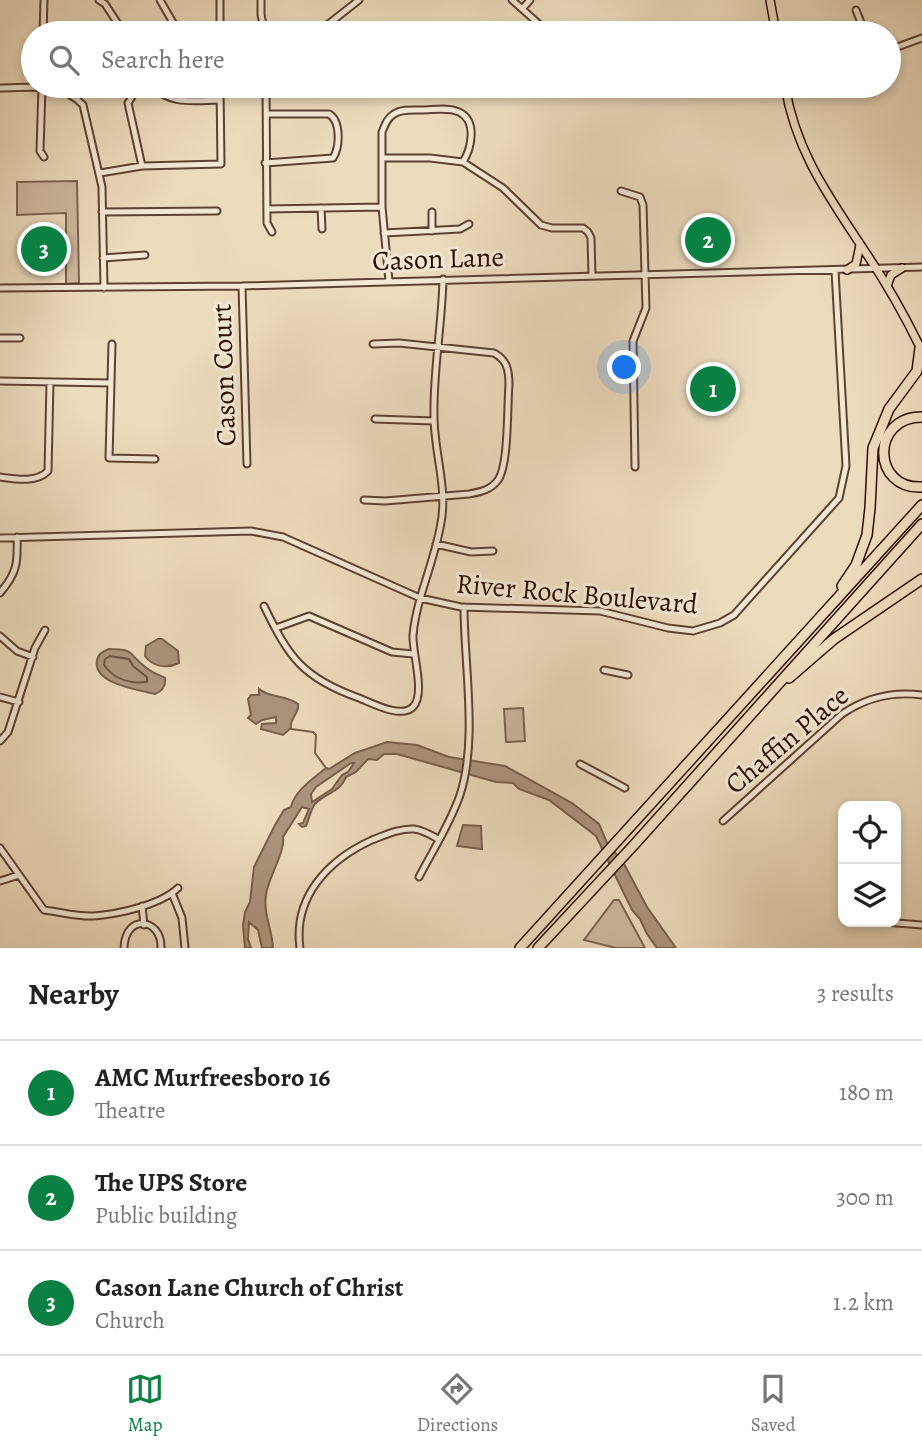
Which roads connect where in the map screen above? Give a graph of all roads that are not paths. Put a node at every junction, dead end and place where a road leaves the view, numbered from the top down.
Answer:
1 (44, 0) edge
2 (99, 0) edge
3 (220, 0) edge
4 (261, 0) edge
5 (359, 0) edge
6 (512, 0) edge
7 (530, 0) edge
8 (770, 0) edge
9 (163, 1) edge
10 (522, 9) junction
11 (856, 10) dead end
12 (43, 21) edge
13 (116, 21) edge
14 (173, 21) edge
15 (220, 21) edge
16 (262, 21) edge
17 (332, 21) edge
18 (536, 21) edge
19 (774, 21) edge
20 (860, 21) edge
21 (922, 38) edge
22 (901, 46) edge
23 (0, 88) edge
24 (21, 88) edge
25 (42, 98) edge
26 (77, 98) edge
27 (131, 98) edge
28 (172, 98) edge
29 (266, 98) edge
30 (788, 98) edge
31 (220, 100) joint
32 (267, 114) junction
33 (44, 158) dead end
34 (382, 158) junction
35 (463, 162) junction
36 (265, 163) junction
37 (142, 166) junction
38 (100, 173) junction
39 (621, 191) dead end
40 (382, 206) junction
41 (321, 208) junction
42 (267, 209) junction
43 (217, 211) dead end
44 (102, 212) junction
45 (432, 212) dead end
46 (469, 224) dead end
47 (322, 229) dead end
48 (432, 230) junction
49 (272, 232) dead end
50 (384, 233) junction
51 (860, 244) junction
52 (145, 255) dead end
53 (103, 258) junction
54 (922, 267) edge
55 (902, 268) junction
56 (847, 270) junction
57 (877, 270) junction
58 (835, 271) junction
59 (645, 275) junction
60 (592, 276) junction
61 (445, 279) junction
62 (389, 281) junction
63 (242, 286) junction
64 (887, 286) junction
65 (0, 288) edge
66 (104, 288) junction
67 (0, 338) edge
68 (20, 338) dead end
69 (113, 344) dead end
70 (373, 344) dead end
71 (439, 347) junction
72 (921, 350) edge
73 (922, 377) edge
74 (0, 382) edge
75 (50, 382) junction
76 (111, 383) junction
77 (905, 389) junction
78 (922, 417) edge
79 (375, 419) dead end
80 (434, 421) junction
81 (155, 459) dead end
82 (247, 464) dead end
83 (635, 467) dead end
84 (0, 477) edge
85 (922, 487) edge
86 (443, 496) junction
87 (364, 500) dead end
88 (922, 505) edge
89 (922, 524) edge
90 (17, 537) junction
91 (0, 538) edge
92 (436, 544) junction
93 (493, 551) dead end
94 (922, 579) edge
95 (0, 593) edge
96 (420, 598) junction
97 (264, 606) dead end
98 (464, 607) junction
99 (827, 609) junction
100 (276, 628) junction
101 (45, 630) dead end
102 (0, 636) edge
103 (413, 654) junction
104 (33, 657) junction
105 (604, 670) dead end
106 (628, 675) dead end
107 (922, 695) edge
108 (0, 698) edge
109 (19, 702) junction
110 (756, 706) junction
111 (0, 741) edge
112 (580, 764) dead end
113 (625, 788) dead end
114 (723, 821) dead end
115 (439, 839) junction
116 (0, 848) edge
117 (19, 875) junction
118 (419, 877) dead end
119 (0, 881) edge
120 (178, 887) dead end
121 (172, 893) junction
122 (142, 906) junction
123 (901, 923) edge
124 (144, 925) junction
125 (922, 925) edge
126 (124, 948) edge
127 (161, 948) edge
128 (185, 948) edge
129 (300, 948) edge
130 (520, 948) edge
131 (538, 948) edge

1 - 12 street
2 - 13 street
3 - 15 street
4 - 16 street
5 - 17 street
6 - 10 street
7 - 10 street
8 - 19 main road
9 - 14 street
10 - 18 street
11 - 20 street
21 - 22 street
23 - 24 street
25 - 33 street
26 - 38 street
27 - 37 street
28 - 31 street
29 - 32 street
30 - 51 main road
31 - 37 street
32 - 36 street
32 - 36 street
34 - 35 street
34 - 35 street
34 - 40 street
35 - 60 street
36 - 42 street
37 - 38 street
38 - 44 street
39 - 59 street
40 - 41 street
40 - 50 street
41 - 42 street
41 - 47 street
42 - 49 street
43 - 44 street
44 - 53 street
45 - 48 street
46 - 48 street
48 - 50 street
50 - 62 street
51 - 56 main road
51 - 57 main road
52 - 53 street
53 - 66 street
54 - 55 street, Cason Lane
55 - 57 street, Cason Lane
55 - 64 main road
56 - 57 street, Cason Lane
56 - 58 street, Cason Lane
57 - 64 main road
58 - 59 street, Cason Lane
58 - 98 street, River Rock Boulevard
59 - 60 street, Cason Lane
59 - 83 street
60 - 61 street, Cason Lane
61 - 62 street, Cason Lane
61 - 71 street
62 - 63 street, Cason Lane
63 - 66 street, Cason Lane
63 - 82 street, Cason Court
64 - 72 main road
65 - 66 street, Cason Lane
67 - 68 street
69 - 76 street
70 - 71 street
71 - 80 street
71 - 86 street
72 - 77 highway
73 - 77 highway
74 - 75 street
75 - 76 street
75 - 84 street
76 - 81 street
77 - 99 highway
78 - 85 highway
79 - 80 street
80 - 86 street
86 - 87 street
86 - 92 street
88 - 99 highway
89 - 110 highway
90 - 91 street, River Rock Boulevard
90 - 95 street
90 - 96 street, River Rock Boulevard
92 - 93 street
92 - 96 street
94 - 110 highway
96 - 98 street, River Rock Boulevard
96 - 103 street
97 - 100 street
98 - 115 street
99 - 130 highway
100 - 103 street
100 - 103 street
101 - 104 street
102 - 104 street
104 - 109 street
105 - 106 street
107 - 114 street, Chaffin Place
108 - 109 street
109 - 111 street
110 - 131 highway
112 - 113 street
115 - 118 street
115 - 129 street
116 - 117 street
117 - 119 street
117 - 122 street
120 - 121 street
121 - 122 street
121 - 128 street
122 - 124 street
123 - 125 street
124 - 126 street
124 - 127 street

